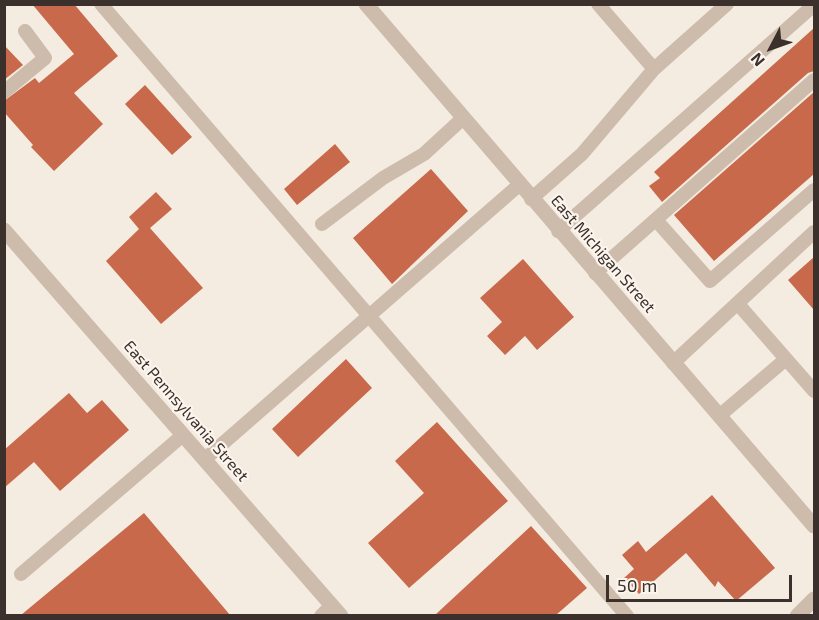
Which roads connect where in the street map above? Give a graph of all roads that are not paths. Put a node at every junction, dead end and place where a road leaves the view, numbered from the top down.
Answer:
1 (101, 4) edge
2 (366, 4) edge
3 (598, 4) edge
4 (727, 4) edge
5 (814, 5) edge
6 (25, 31) dead end
7 (654, 69) junction
8 (814, 80) edge
9 (4, 92) edge
10 (462, 119) junction
11 (519, 185) junction
12 (814, 190) edge
13 (531, 199) junction
14 (656, 220) junction
15 (322, 224) dead end
16 (4, 230) edge
17 (558, 231) junction
18 (814, 232) edge
19 (595, 273) junction
20 (738, 304) junction
21 (369, 316) junction
22 (786, 358) junction
23 (673, 363) junction
24 (814, 391) edge
25 (719, 416) junction
26 (183, 435) junction
27 (205, 459) junction
28 (814, 526) edge
29 (21, 574) dead end
30 (814, 599) edge
31 (331, 612) edge
32 (627, 615) edge
33 (797, 615) edge

1 - 21 lane
2 - 10 street, East Michigan Street
3 - 7 lane
4 - 7 lane
5 - 17 lane
6 - 9 lane
7 - 13 lane
8 - 14 lane
10 - 11 street, East Michigan Street
10 - 15 lane
11 - 13 street, East Michigan Street
11 - 21 lane
12 - 14 lane
13 - 17 street, East Michigan Street
14 - 19 lane
16 - 26 street, East Pennsylvania Street
17 - 19 street, East Michigan Street
18 - 20 lane
19 - 23 street, East Michigan Street
20 - 22 lane
20 - 23 lane
21 - 27 lane
21 - 32 lane
22 - 24 lane
22 - 25 lane
23 - 25 street, East Michigan Street
25 - 28 street, East Michigan Street
26 - 27 street, East Pennsylvania Street
26 - 29 lane
27 - 31 street, East Pennsylvania Street
30 - 33 street

